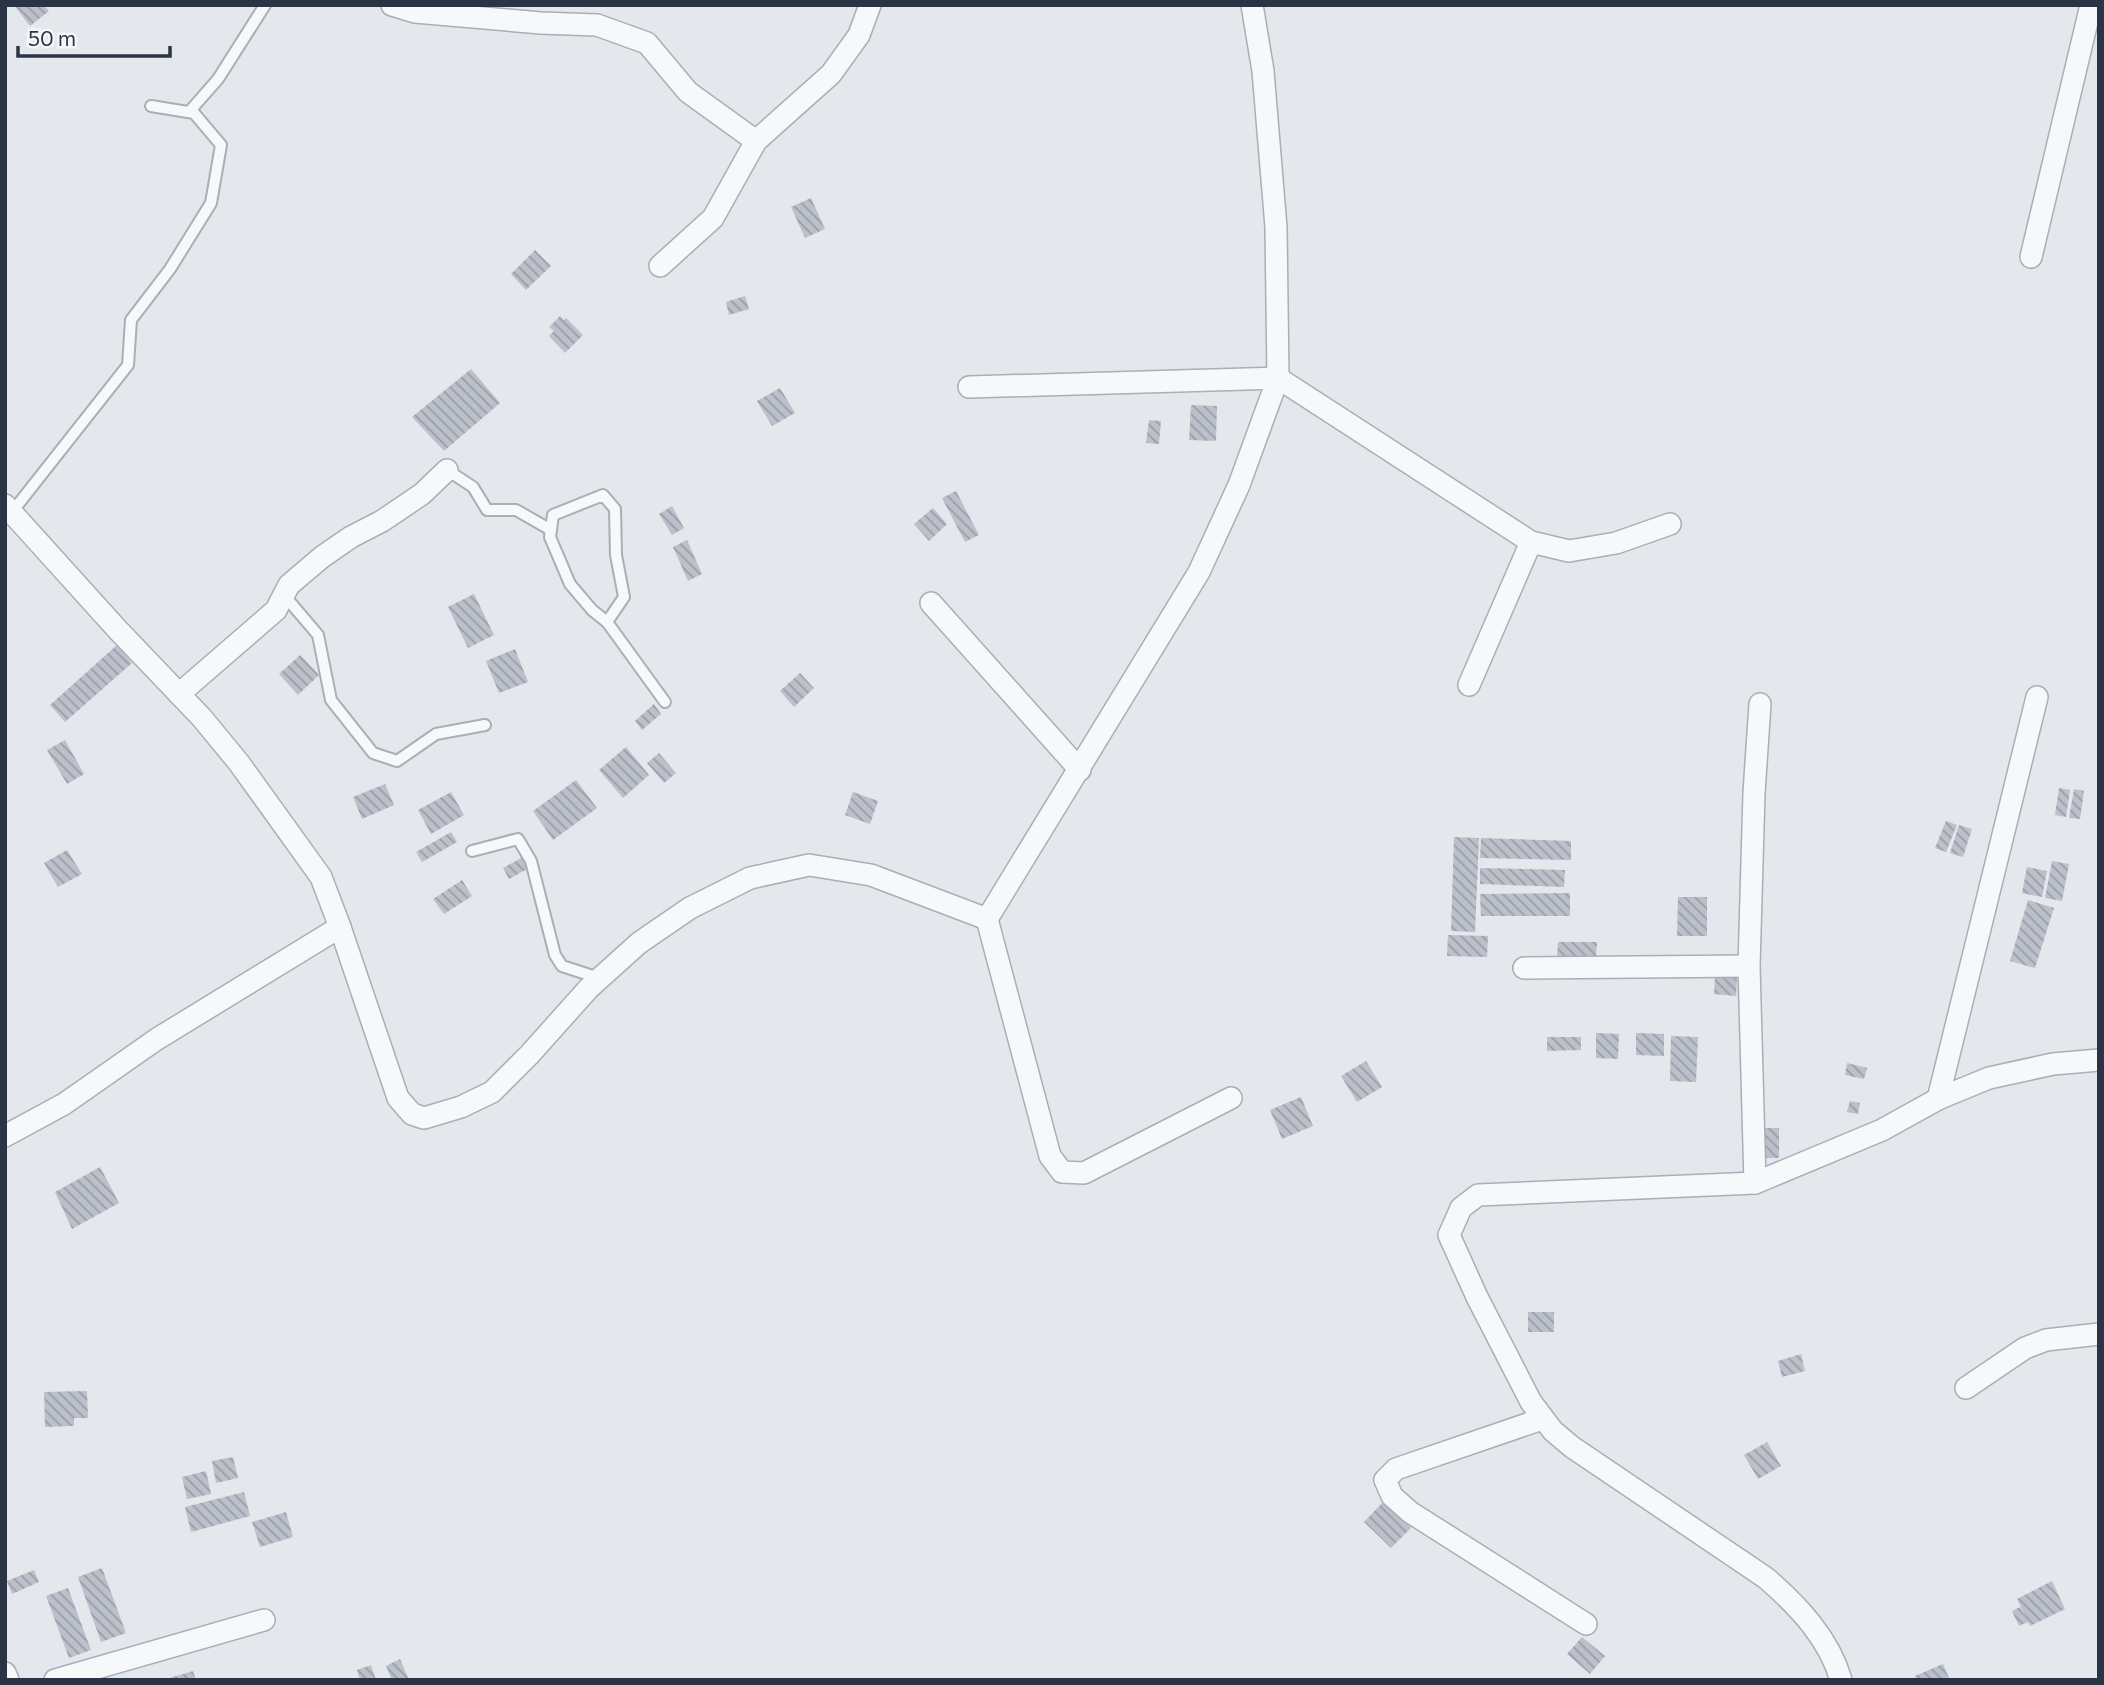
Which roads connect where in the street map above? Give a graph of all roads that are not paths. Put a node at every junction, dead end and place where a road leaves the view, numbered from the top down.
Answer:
1 (265, 5) edge
2 (392, 5) edge
3 (870, 5) edge
4 (1252, 5) edge
5 (2091, 5) edge
6 (150, 106) dead end
7 (189, 112) junction
8 (756, 141) junction
9 (2031, 257) dead end
10 (660, 266) dead end
11 (1278, 378) junction
12 (969, 387) dead end
13 (447, 470) joint
14 (9, 509) edge
15 (1670, 524) dead end
16 (551, 530) junction
17 (1531, 542) junction
18 (284, 595) junction
19 (931, 603) dead end
20 (607, 622) junction
21 (1469, 685) dead end
22 (179, 694) junction
23 (2037, 697) dead end
24 (665, 702) dead end
25 (1760, 704) dead end
26 (485, 725) dead end
27 (1080, 770) junction
28 (472, 851) dead end
29 (987, 919) junction
30 (340, 927) junction
31 (1749, 966) junction
32 (1524, 968) dead end
33 (600, 978) junction
34 (2098, 1057) edge
35 (1231, 1098) dead end
36 (1938, 1099) junction
37 (5, 1136) edge
38 (1755, 1183) junction
39 (2099, 1334) edge
40 (1966, 1388) dead end
41 (1542, 1419) junction
42 (264, 1620) dead end
43 (1586, 1624) dead end
44 (5, 1674) edge
45 (8, 1680) edge
46 (55, 1680) edge
47 (1841, 1680) edge

1 - 7 lane
2 - 8 street
3 - 8 street
4 - 11 street
5 - 9 street
6 - 7 lane
7 - 14 lane
8 - 10 street
11 - 12 street
11 - 17 street
11 - 27 street
13 - 16 lane
13 - 18 street
14 - 22 street
15 - 17 street
16 - 20 lane
16 - 20 lane
17 - 21 street
18 - 22 street
18 - 26 lane
19 - 27 street
20 - 24 lane
22 - 30 street
23 - 36 street
25 - 31 street
27 - 29 street
28 - 33 lane
29 - 33 street
29 - 35 street
30 - 33 street
30 - 37 street
31 - 32 street
31 - 38 street
34 - 36 street
36 - 38 street
38 - 41 street
39 - 40 street
41 - 43 street
41 - 47 street
42 - 46 street
44 - 45 street

